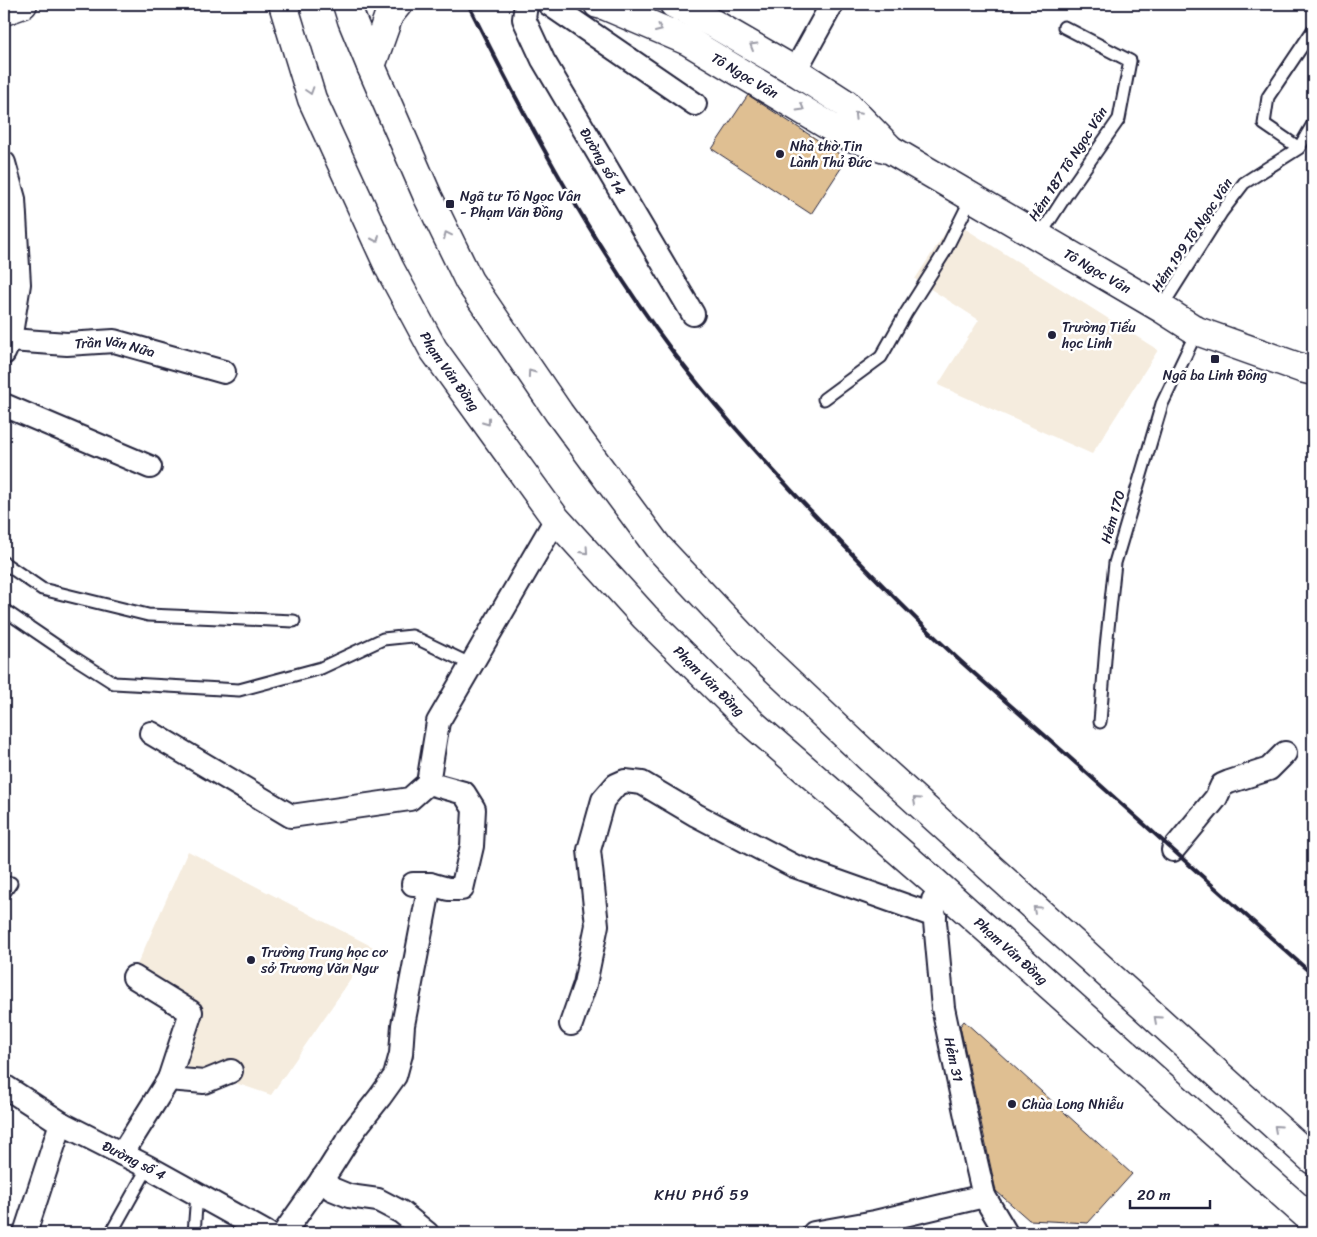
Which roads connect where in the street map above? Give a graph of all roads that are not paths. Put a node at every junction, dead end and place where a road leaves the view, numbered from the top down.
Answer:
1 (23, 4) edge
2 (283, 4) edge
3 (347, 4) edge
4 (398, 4) edge
5 (526, 4) edge
6 (549, 4) edge
7 (598, 4) edge
8 (674, 4) edge
9 (832, 4) edge
10 (4, 11) edge
11 (1064, 27) dead end
12 (1313, 30) edge
13 (371, 66) junction
14 (795, 71) junction
15 (695, 104) dead end
16 (1313, 124) edge
17 (1299, 148) junction
18 (891, 150) junction
19 (4, 163) edge
20 (972, 197) junction
21 (1039, 237) junction
22 (1161, 308) junction
23 (693, 314) dead end
24 (1197, 331) junction
25 (6, 344) edge
26 (1313, 371) edge
27 (224, 372) dead end
28 (824, 398) dead end
29 (4, 405) edge
30 (150, 467) dead end
31 (556, 520) junction
32 (4, 563) edge
33 (4, 610) edge
34 (294, 621) dead end
35 (472, 665) junction
36 (1100, 722) dead end
37 (151, 733) dead end
38 (1286, 754) dead end
39 (428, 783) junction
40 (1173, 850) dead end
41 (931, 879) junction
42 (11, 883) dead end
43 (4, 893) edge
44 (935, 916) junction
45 (134, 977) dead end
46 (571, 1024) dead end
47 (231, 1071) dead end
48 (169, 1079) junction
49 (4, 1086) edge
50 (61, 1123) junction
51 (122, 1154) junction
52 (1313, 1160) edge
53 (148, 1167) junction
54 (322, 1179) junction
55 (197, 1194) junction
56 (984, 1196) junction
57 (1313, 1221) edge
58 (25, 1233) edge
59 (111, 1233) edge
60 (194, 1233) edge
61 (266, 1233) edge
62 (284, 1233) edge
63 (427, 1233) edge
64 (814, 1233) edge
65 (1006, 1233) edge

1 - 10 main road
2 -> 31 main road, Phạm Văn Đồng
3 - 13 main road
4 - 13 main road
5 - 23 street, Đường số 14
6 - 15 street
7 -> 18 main road, Tô Ngọc Vân
14 -> 8 main road, Tô Ngọc Vân
9 - 14 street
11 - 21 lane, Hẻm 187 Tô Ngọc Vân
12 - 17 lane
52 -> 13 main road
18 -> 14 main road, Tô Ngọc Vân
16 - 17 lane, Hẻm 199 Tô Ngọc Vân
17 - 22 lane, Hẻm 199 Tô Ngọc Vân
18 - 20 main road, Tô Ngọc Vân
19 - 25 street
20 - 21 main road, Tô Ngọc Vân
20 - 28 lane
21 - 22 main road, Tô Ngọc Vân
22 - 24 main road, Tô Ngọc Vân
24 - 26 main road, Tô Ngọc Vân
24 - 36 lane, Hẻm 170
25 - 27 street, Trần Văn Nữa
29 - 30 street
31 - 35 street
31 -> 41 main road, Phạm Văn Đồng
32 - 34 lane
33 - 35 lane
35 - 39 street
37 - 39 street
38 - 40 street
39 - 54 street
41 - 44 street, Hẻm 31
41 - 57 main road, Phạm Văn Đồng
42 - 43 lane
44 - 46 street
44 - 56 street, Hẻm 31
45 - 48 street
47 - 48 street
48 - 51 street
49 - 50 street, Đường số 4
50 - 51 street, Đường số 4
50 - 58 street
51 - 53 street, Đường số 4
53 - 55 street, Đường số 4
53 - 59 lane
54 - 62 street
54 - 63 street
55 - 60 lane
55 - 61 street, Đường số 4
56 - 64 street
56 - 65 street, Hẻm 31

